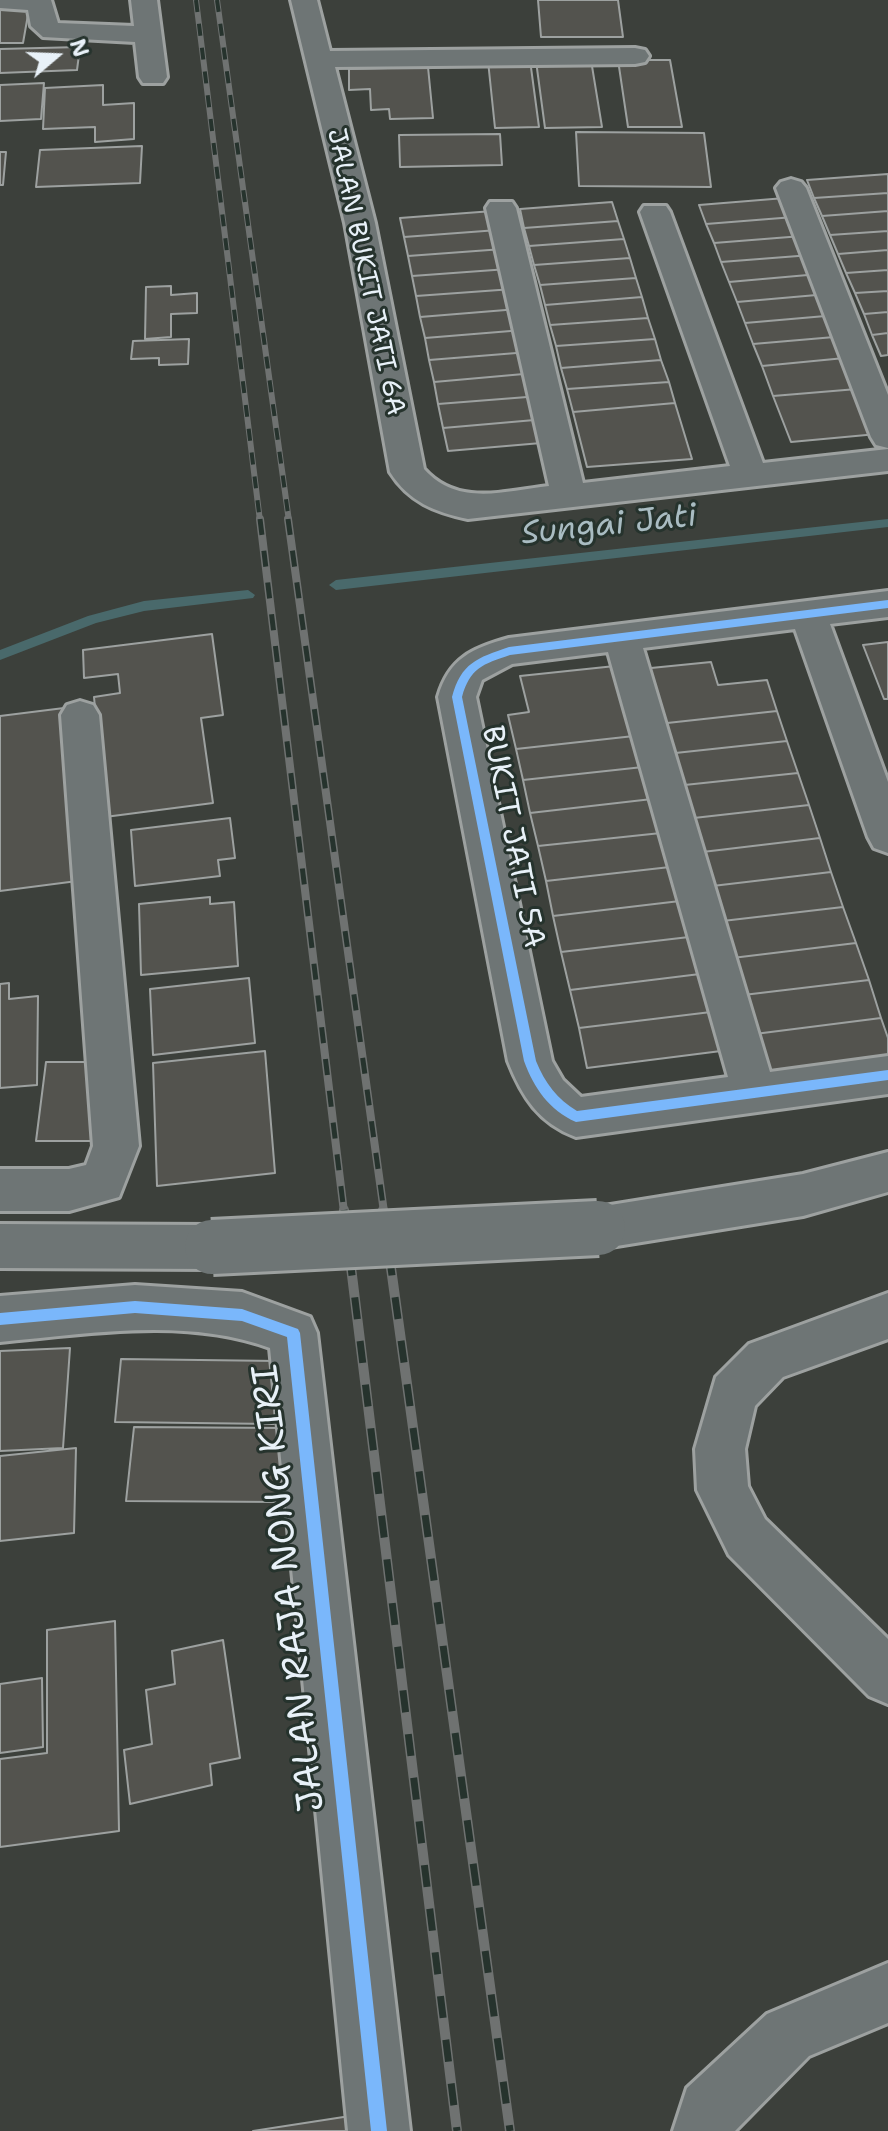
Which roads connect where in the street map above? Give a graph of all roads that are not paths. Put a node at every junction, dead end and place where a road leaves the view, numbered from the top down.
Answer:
1 (0, 0) edge
2 (144, 0) edge
3 (304, 0) edge
4 (148, 34) junction
5 (635, 56) dead end
6 (318, 59) junction
7 (153, 77) dead end
8 (791, 188) dead end
9 (501, 208) dead end
10 (655, 212) dead end
11 (888, 437) edge
12 (888, 460) edge
13 (751, 476) junction
14 (569, 498) junction
15 (888, 604) edge
16 (808, 615) junction
17 (622, 638) junction
18 (80, 715) dead end
19 (888, 837) edge
20 (888, 1075) edge
21 (754, 1092) junction
22 (888, 1172) edge
23 (0, 1190) edge
24 (0, 1246) edge
25 (888, 1316) edge
26 (0, 1319) edge
27 (880, 1659) edge
28 (888, 1993) edge
29 (379, 2131) edge
30 (704, 2131) edge

1 - 4 street
2 - 4 street
3 - 6 street, JALAN BUKIT JATI 6A
4 - 7 street
5 - 6 street
6 - 14 street, JALAN BUKIT JATI 6A
8 - 11 street
9 - 14 street
10 - 13 street
12 - 13 street
13 - 14 street
15 - 16 street, BUKIT JATI 5A
16 - 17 street, BUKIT JATI 5A
16 - 19 street
17 - 21 street
17 - 21 street, BUKIT JATI 5A
18 - 23 street
20 - 21 street, BUKIT JATI 5A
22 - 24 street, bridge
25 - 27 street
26 - 29 street, JALAN RAJA NONG KIRI
28 - 30 street

